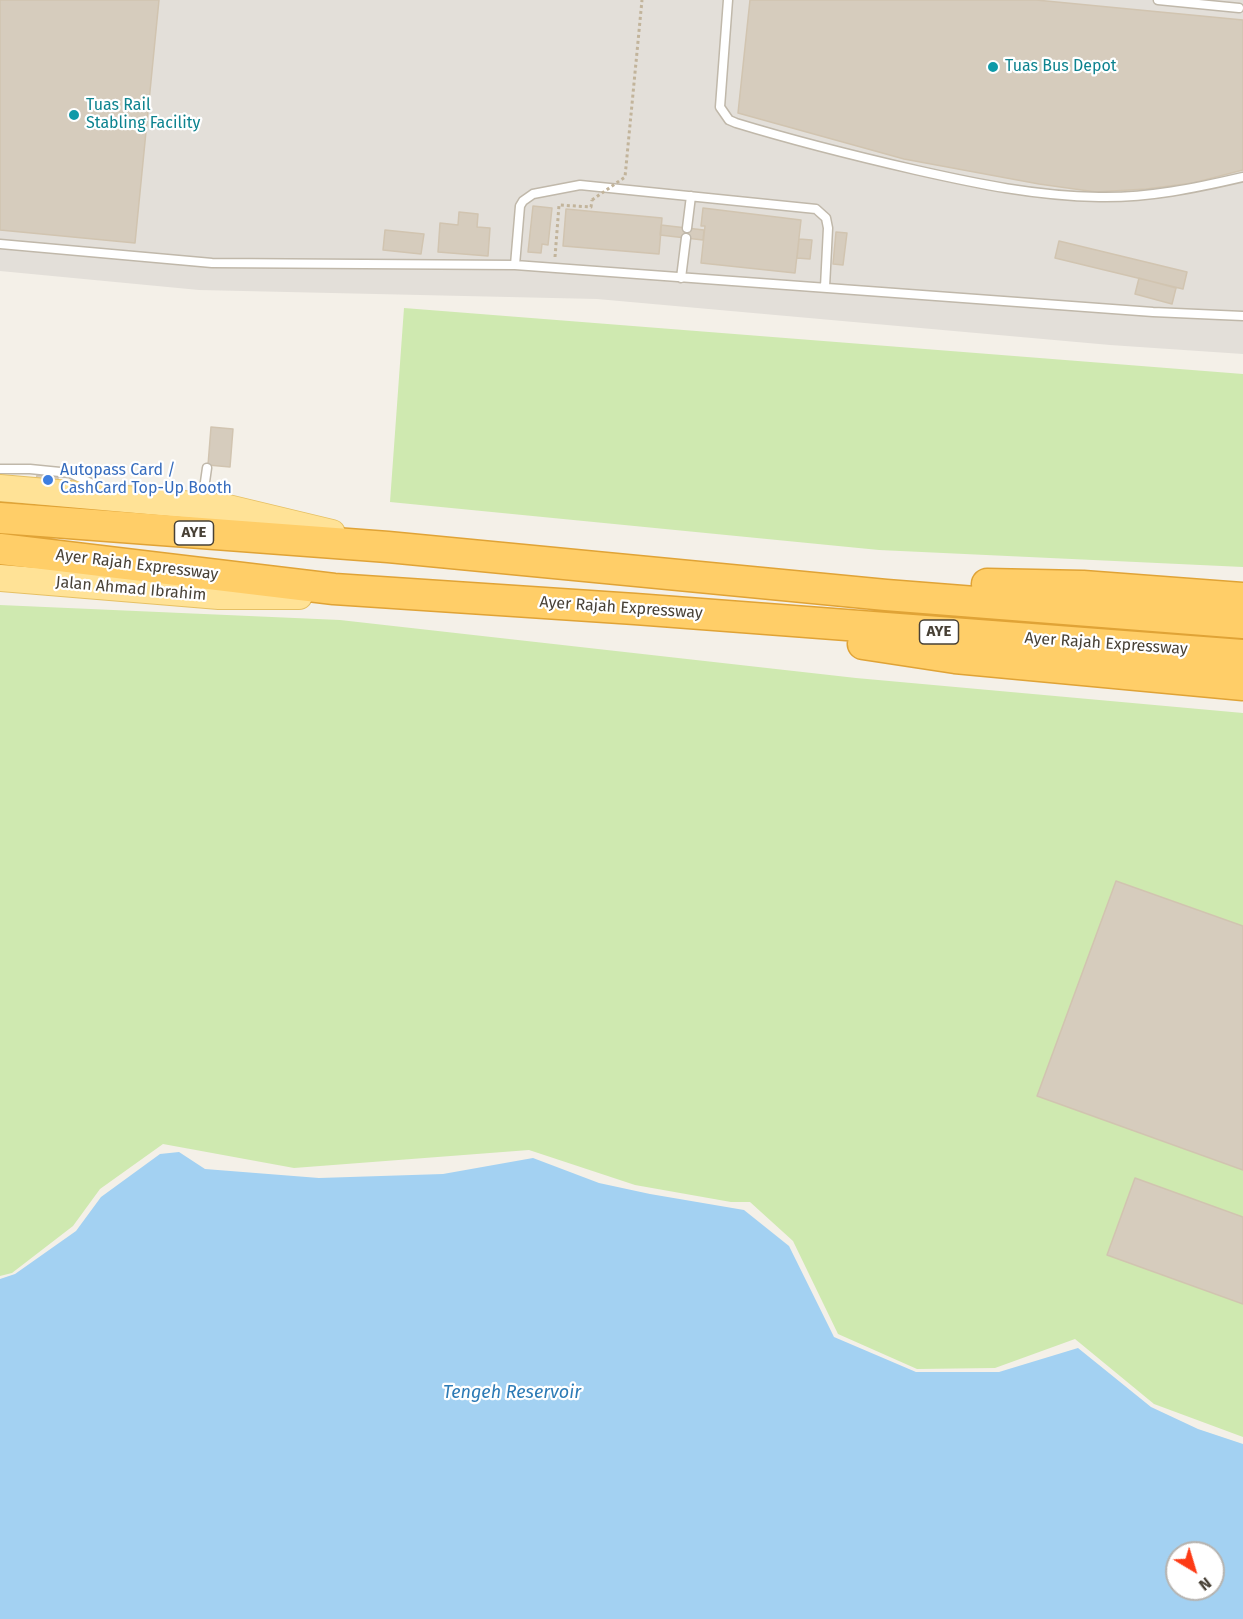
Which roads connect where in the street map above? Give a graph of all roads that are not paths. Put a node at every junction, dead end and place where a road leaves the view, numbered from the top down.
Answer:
1 (728, 0) edge
2 (1158, 0) edge
3 (1239, 8) dead end
4 (1243, 177) edge
5 (690, 196) junction
6 (687, 228) dead end
7 (686, 238) dead end
8 (0, 244) edge
9 (515, 265) junction
10 (681, 278) junction
11 (825, 286) junction
12 (1243, 316) edge
13 (207, 468) dead end
14 (0, 469) edge
15 (0, 488) edge
16 (127, 499) junction
17 (202, 506) junction
18 (0, 518) edge
19 (388, 547) junction
20 (0, 549) edge
21 (0, 578) edge
22 (334, 589) junction
23 (854, 591) junction
24 (1243, 598) edge
25 (635, 609) junction
26 (1243, 623) edge
27 (1243, 655) edge
28 (1243, 685) edge

1 - 4 lane
2 - 3 lane
5 - 6 lane
5 - 9 lane
5 - 11 lane
7 - 10 lane
8 - 9 lane
9 - 10 lane
10 - 11 lane
11 - 12 lane
13 - 17 lane
14 - 16 lane
15 - 16 main road
16 - 17 main road
17 - 19 main road
18 - 19 highway, Ayer Rajah Expressway / AYE
19 - 23 highway, Ayer Rajah Expressway / AYE
20 - 22 highway, Ayer Rajah Expressway / AYE
21 - 22 main road, Jalan Ahmad Ibrahim
22 - 25 highway, Ayer Rajah Expressway / AYE
23 - 24 highway
23 - 26 highway, Ayer Rajah Expressway / AYE
25 - 27 highway, Ayer Rajah Expressway / AYE
25 - 28 highway

